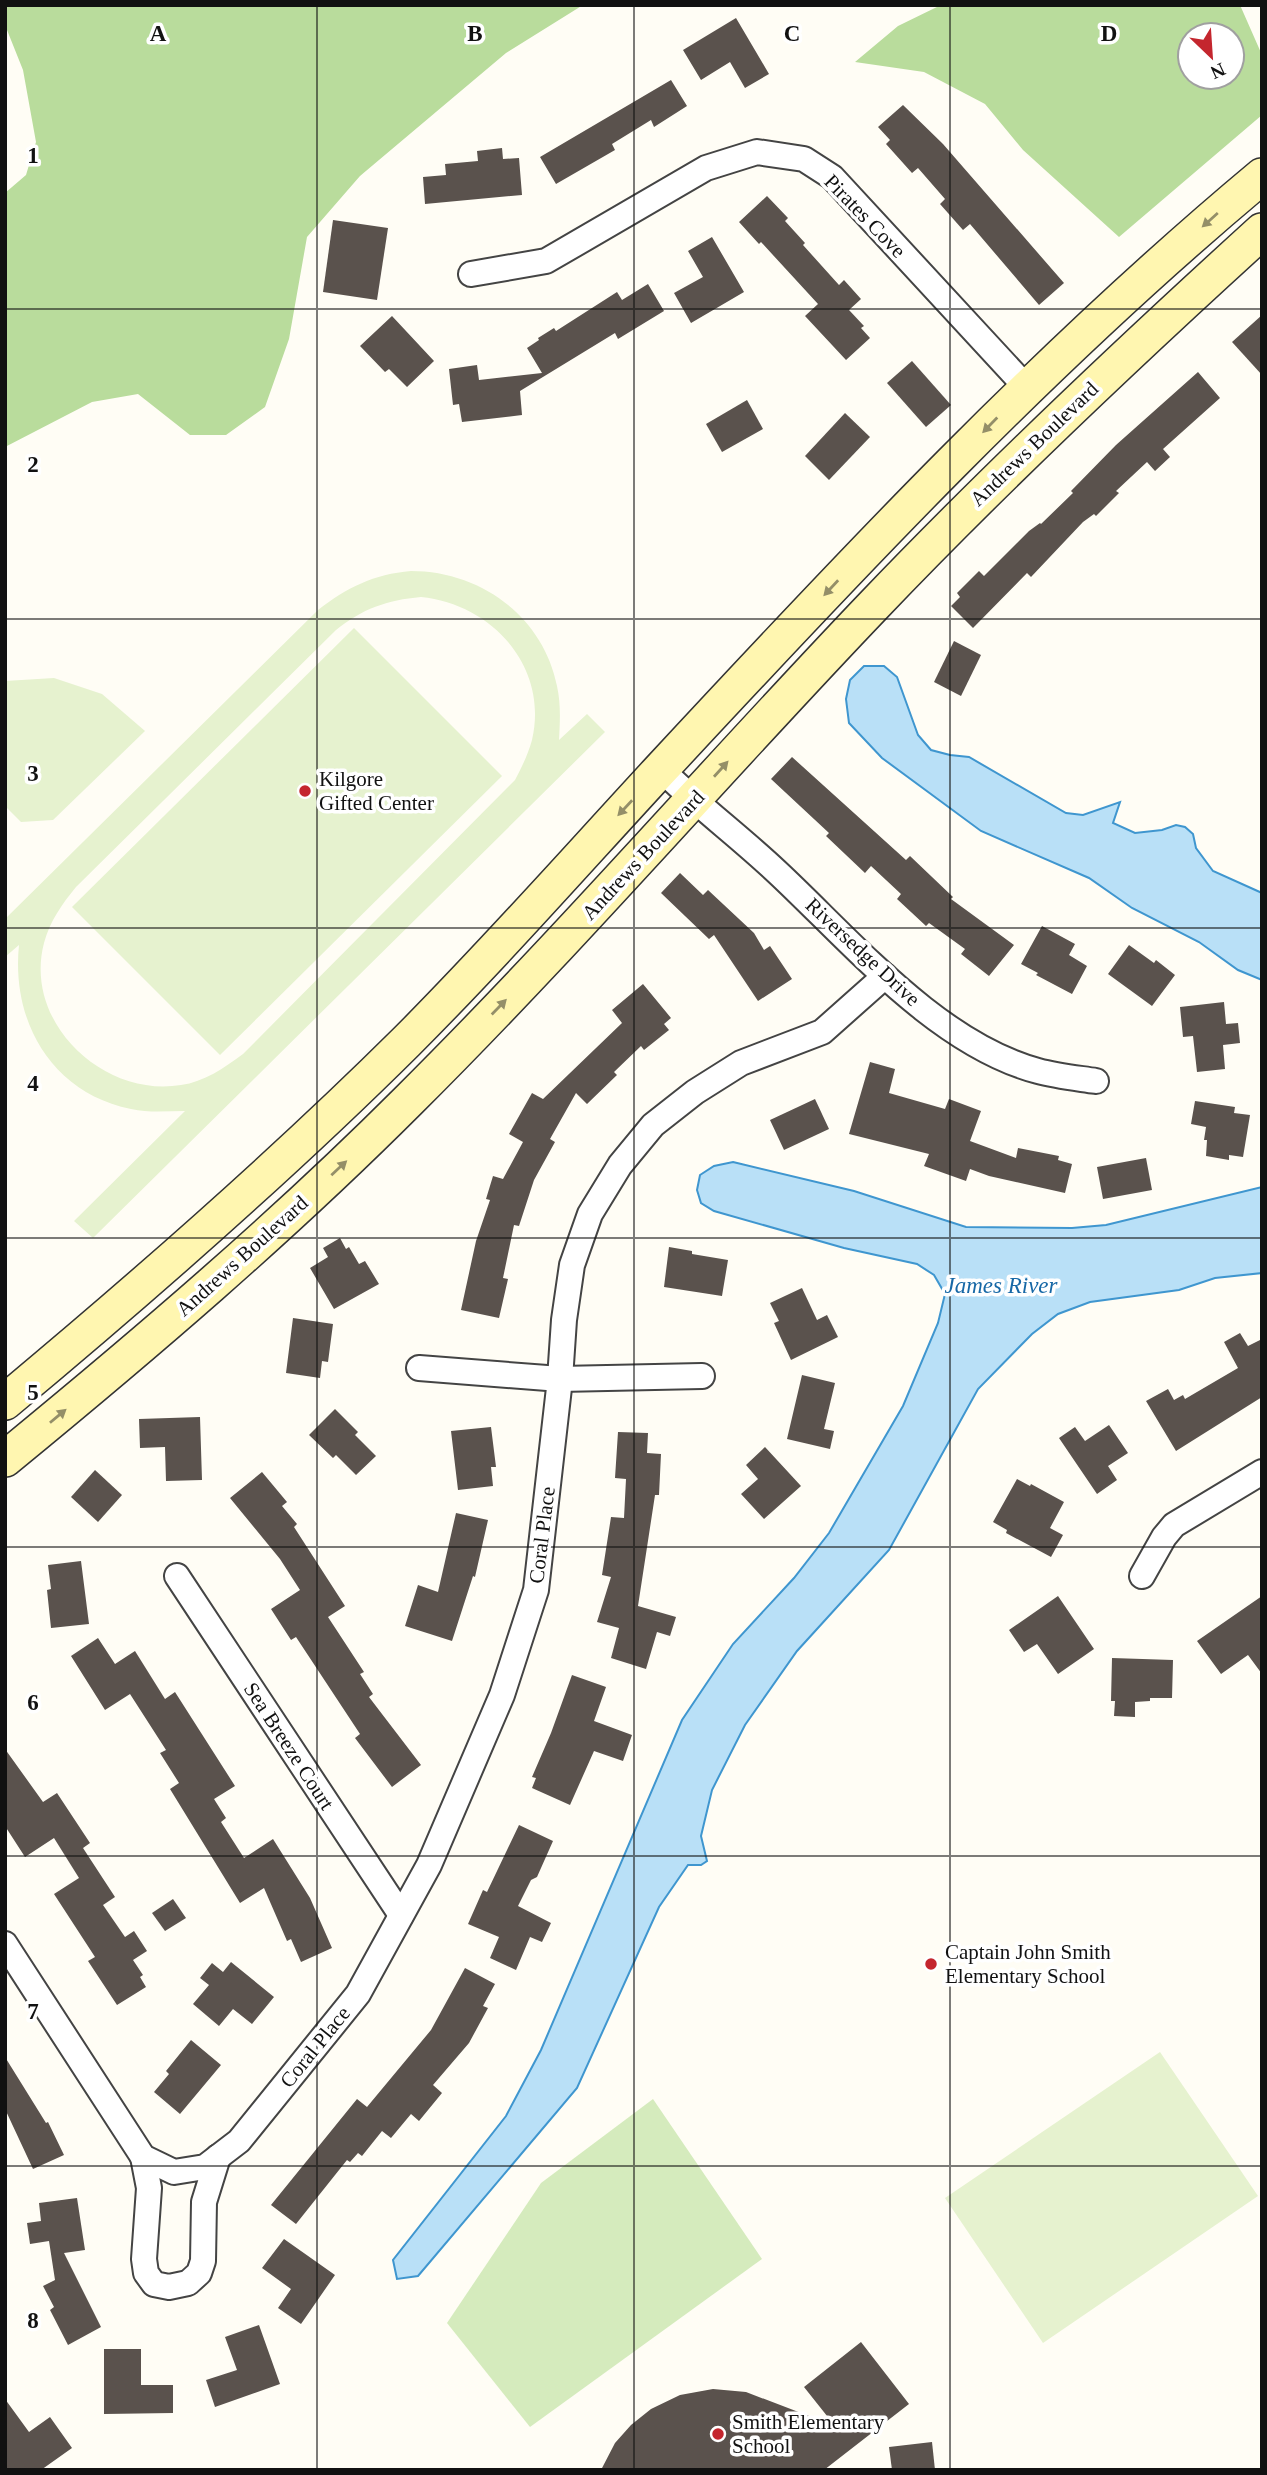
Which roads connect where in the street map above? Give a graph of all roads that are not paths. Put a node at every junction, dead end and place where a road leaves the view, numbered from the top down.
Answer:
1 (1262, 176) edge
2 (1262, 231) edge
3 (471, 274) dead end
4 (1027, 388) junction
5 (661, 769) junction
6 (693, 801) junction
7 (885, 976) junction
8 (1096, 1081) dead end
9 (419, 1368) dead end
10 (702, 1376) dead end
11 (560, 1379) junction
12 (5, 1402) edge
13 (5, 1459) edge
14 (1262, 1472) edge
15 (177, 1576) dead end
16 (1142, 1576) dead end
17 (401, 1915) junction
18 (5, 1944) edge
19 (143, 2157) junction
20 (218, 2157) junction

1 -> 4 street, Andrews Boulevard
6 -> 2 street, Andrews Boulevard
3 - 4 street, Pirates Cove
4 -> 5 street, Andrews Boulevard
5 - 6 street, Riversedge Drive
5 -> 12 street, Andrews Boulevard
6 - 7 street, Riversedge Drive
13 -> 6 street, Andrews Boulevard
7 - 8 street, Riversedge Drive
7 - 11 street, Coral Place
9 - 11 street
10 - 11 street
11 - 17 street, Coral Place
14 - 16 street
15 - 17 street, Sea Breeze Court
17 - 20 street, Coral Place
18 - 19 street
19 - 20 street, Coral Place
19 - 20 street

